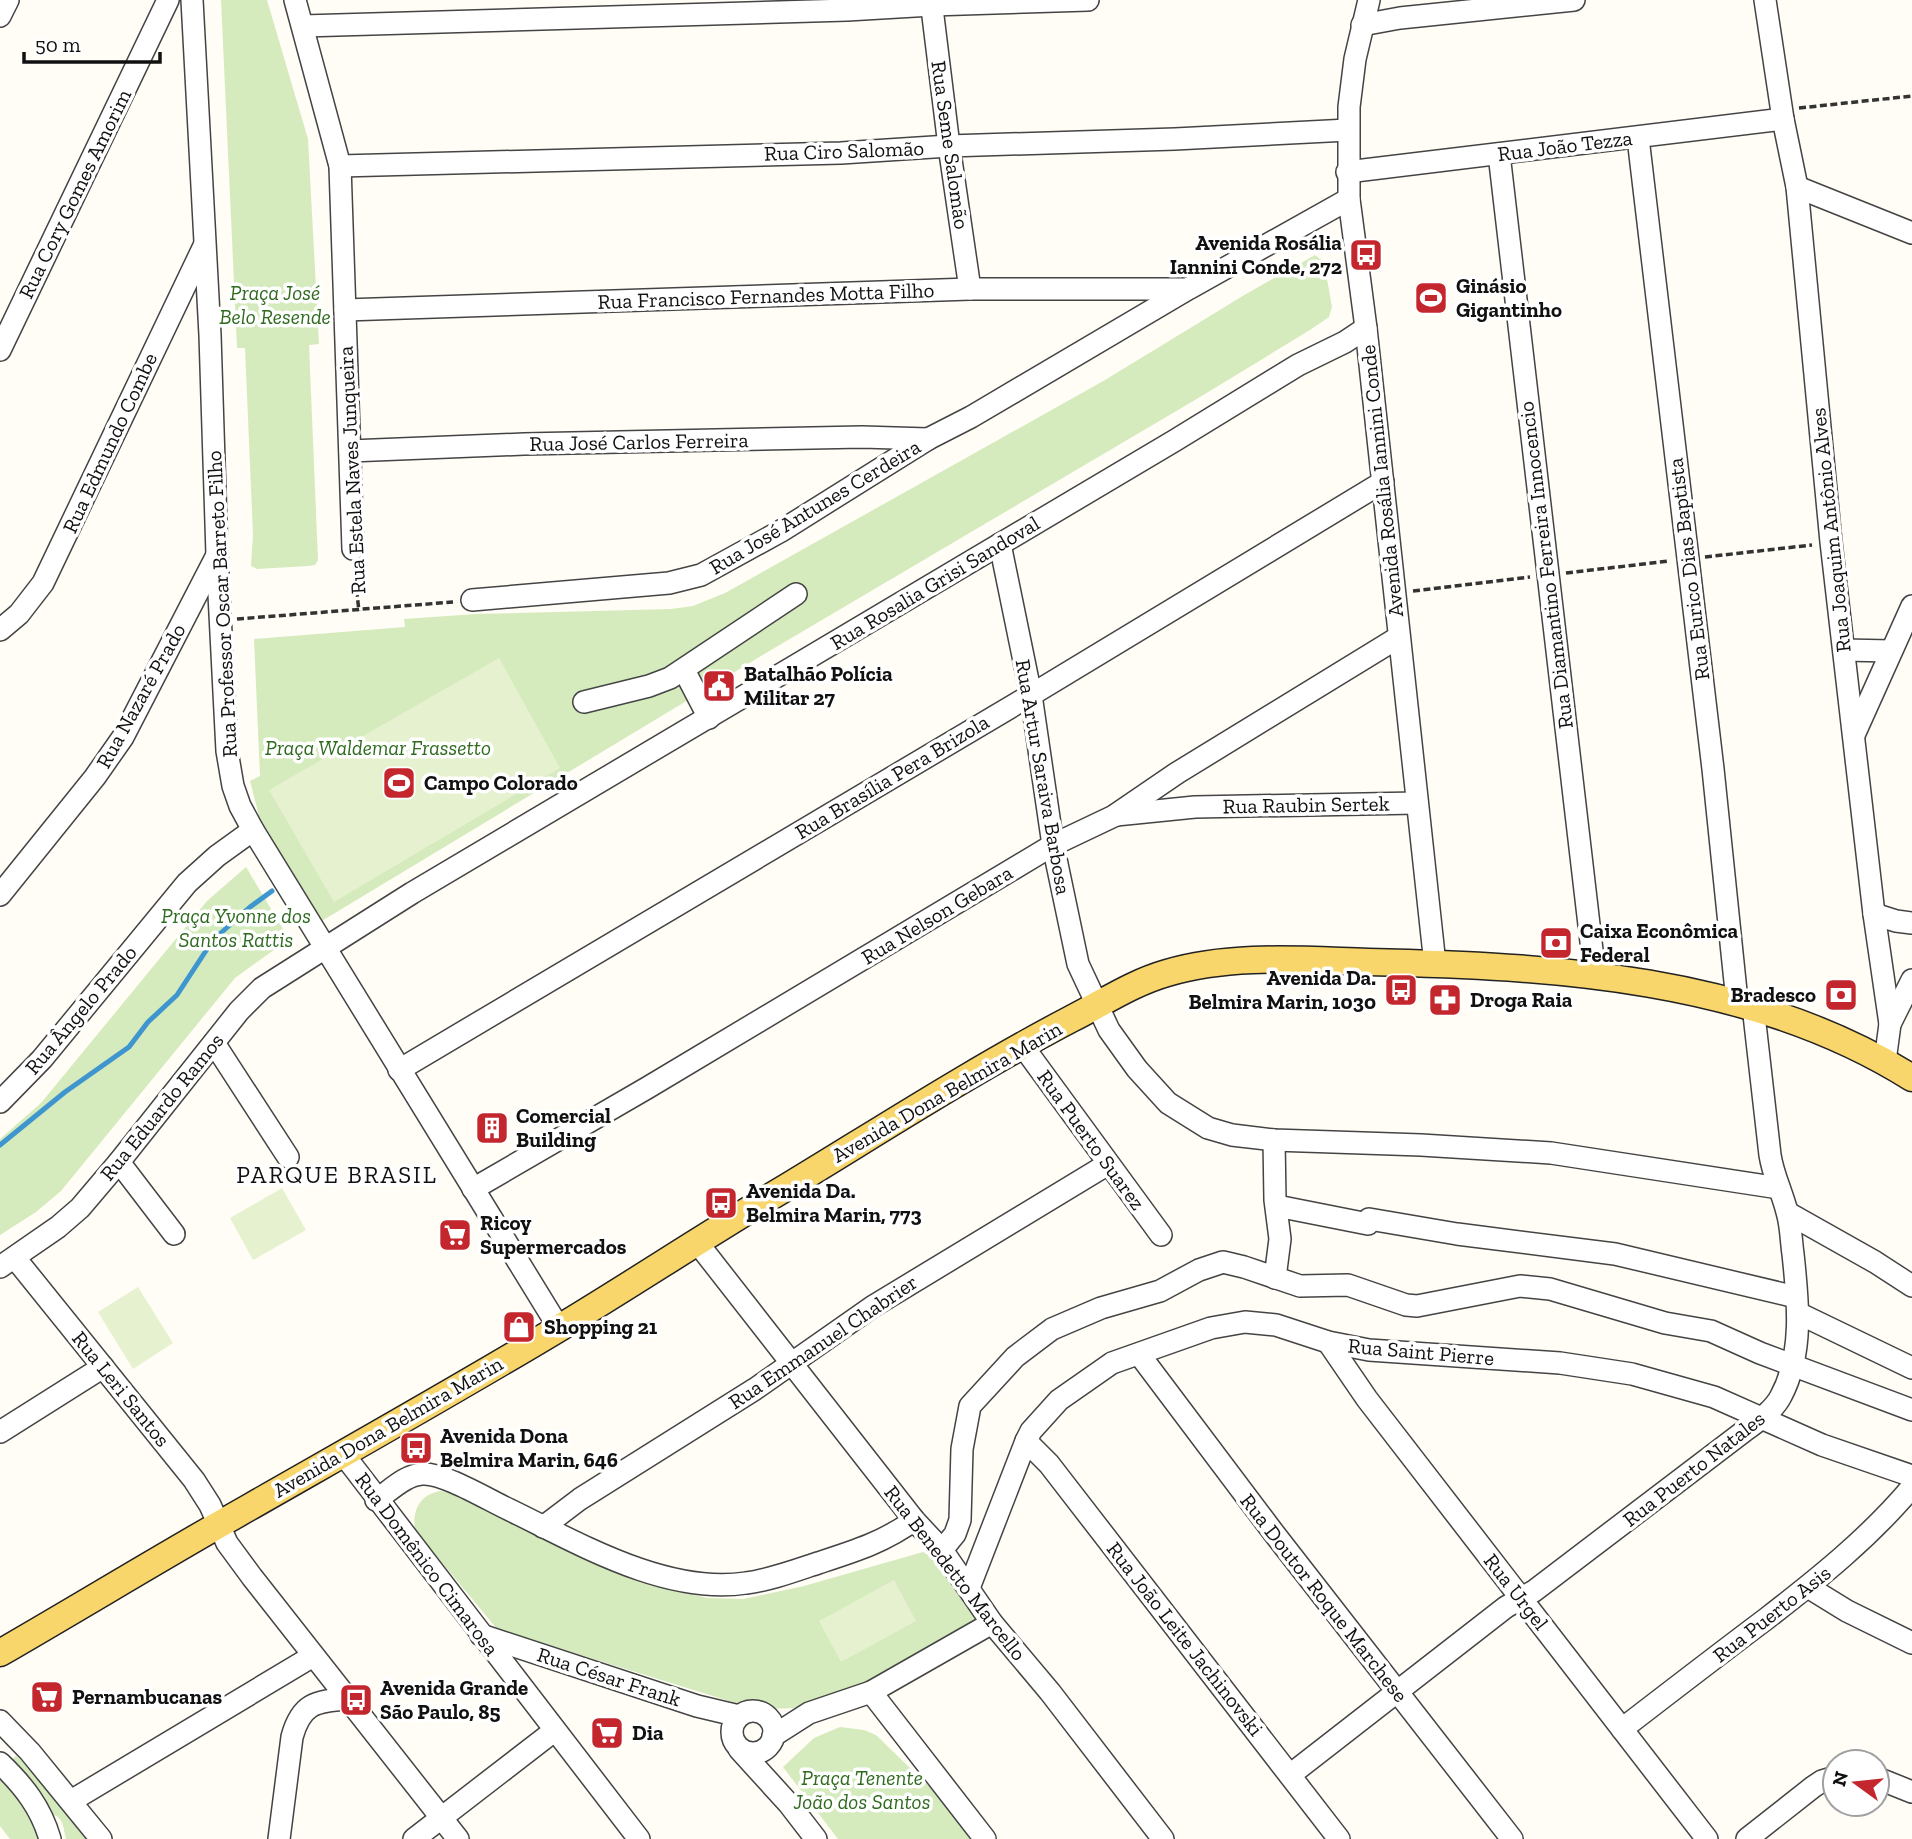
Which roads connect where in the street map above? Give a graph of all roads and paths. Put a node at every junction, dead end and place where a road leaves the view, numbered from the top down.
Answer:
1 (8, 0) edge
2 (168, 0) edge
3 (192, 0) edge
4 (295, 0) edge
5 (1088, 0) edge
6 (1369, 0) edge
7 (1574, 0) edge
8 (1765, 0) edge
9 (932, 2) edge
10 (1544, 2) edge
11 (0, 16) edge
12 (1362, 25) junction
13 (303, 26) junction
14 (1912, 96) edge
15 (1782, 115) junction
16 (1348, 130) junction
17 (1639, 138) junction
18 (949, 146) junction
19 (1499, 154) junction
20 (340, 166) junction
21 (1347, 172) junction
22 (1797, 187) junction
23 (1349, 200) junction
24 (1912, 233) edge
25 (205, 244) junction
26 (970, 289) junction
27 (1188, 289) junction
28 (345, 310) junction
29 (1366, 328) junction
30 (0, 350) edge
31 (928, 439) junction
32 (350, 451) junction
33 (1382, 482) junction
34 (1832, 542) junction
35 (1000, 544) junction
36 (353, 549) joint
37 (217, 555) junction
38 (1688, 559) junction
39 (1547, 575) junction
40 (1395, 593) junction
41 (796, 594) dead end
42 (472, 600) joint
43 (1912, 606) edge
44 (359, 611) junction
45 (221, 621) junction
46 (0, 630) edge
47 (1399, 637) junction
48 (1844, 650) junction
49 (1891, 651) junction
50 (684, 670) junction
51 (1031, 695) junction
52 (584, 702) dead end
53 (709, 718) junction
54 (1854, 737) junction
55 (1177, 774) junction
56 (1417, 803) junction
57 (1195, 807) junction
58 (1114, 816) junction
59 (253, 830) junction
60 (1053, 845) junction
61 (0, 895) edge
62 (1874, 914) junction
63 (1912, 923) edge
64 (324, 947) junction
65 (1435, 964) junction
66 (1595, 976) junction
67 (1912, 980) edge
68 (1745, 1004) junction
69 (1096, 1006) junction
70 (1890, 1024) junction
71 (214, 1044) junction
72 (1022, 1045) junction
73 (1885, 1061) junction
74 (400, 1070) junction
75 (1912, 1078) edge
76 (0, 1102) edge
77 (1274, 1140) junction
78 (288, 1157) dead end
79 (119, 1163) junction
80 (1108, 1164) junction
81 (1779, 1188) junction
82 (473, 1189) junction
83 (1277, 1206) junction
84 (1788, 1213) junction
85 (174, 1234) dead end
86 (1161, 1235) dead end
87 (696, 1241) junction
88 (8, 1262) edge
89 (1275, 1278) junction
90 (1912, 1286) edge
91 (1797, 1305) junction
92 (559, 1328) junction
93 (1328, 1342) junction
94 (1139, 1354) junction
95 (1792, 1363) junction
96 (790, 1364) junction
97 (103, 1367) junction
98 (1912, 1368) edge
99 (1912, 1410) edge
100 (1762, 1416) junction
101 (0, 1432) edge
102 (1026, 1441) junction
103 (344, 1455) junction
104 (1912, 1476) edge
105 (1912, 1487) edge
106 (376, 1500) junction
107 (914, 1520) junction
108 (219, 1525) junction
109 (543, 1527) junction
110 (942, 1550) junction
111 (1808, 1587) junction
112 (969, 1588) junction
113 (1521, 1599) junction
114 (992, 1623) junction
115 (481, 1635) junction
116 (1912, 1643) edge
117 (0, 1653) edge
118 (313, 1656) junction
119 (871, 1692) junction
120 (1397, 1692) junction
121 (347, 1699) junction
122 (697, 1706) junction
123 (809, 1713) junction
124 (763, 1714) junction
125 (738, 1716) junction
126 (0, 1721) edge
127 (1622, 1729) junction
128 (554, 1731) junction
129 (0, 1740) edge
130 (770, 1742) junction
131 (25, 1746) junction
132 (737, 1746) junction
133 (0, 1763) edge
134 (1290, 1775) junction
135 (1821, 1782) edge
136 (1891, 1784) edge
137 (1912, 1792) edge
138 (71, 1801) junction
139 (789, 1804) junction
140 (441, 1818) junction
141 (50, 1839) edge
142 (100, 1839) edge
143 (279, 1839) edge
144 (414, 1839) edge
145 (458, 1839) edge
146 (639, 1839) edge
147 (816, 1839) edge
148 (985, 1839) edge
149 (1163, 1839) edge
150 (1339, 1839) edge
151 (1512, 1839) edge
152 (1707, 1839) edge
153 (1747, 1839) edge

1 - 11 street
2 - 30 street, Rua Cory Gomes Amorim
3 - 25 street, Rua Professor Oscar Barreto Filho
4 - 13 street, Rua Estela Naves Junqueira
5 - 9 street
6 - 12 street, Avenida Rosália Iannini Conde
7 - 10 street
8 - 15 street, Rua Joaquim Antônio Alves
9 - 13 street
9 - 18 street, Rua Seme Salomão
10 - 12 street
12 - 16 street, Avenida Rosália Iannini Conde
13 - 20 street, Rua Estela Naves Junqueira
14 - 15 path
15 - 17 street, Rua João Tezza
15 - 22 street, Rua Joaquim Antônio Alves
16 - 18 street, Rua Ciro Salomão
16 - 21 street, Avenida Rosália Iannini Conde
17 - 19 street, Rua João Tezza
17 - 38 street, Rua Eurico Dias Baptista
18 - 20 street, Rua Ciro Salomão
18 - 26 street, Rua Seme Salomão
19 - 21 street, Rua João Tezza
19 - 39 street, Rua Diamantino Ferreira Innocencio
20 - 28 street, Rua Estela Naves Junqueira
21 - 23 street, Avenida Rosália Iannini Conde
22 - 24 street
22 - 34 street, Rua Joaquim Antônio Alves
23 - 27 street, Rua José Antunes Cerdeira
23 - 29 street, Avenida Rosália Iannini Conde
25 - 37 street, Rua Professor Oscar Barreto Filho
25 - 46 street, Rua Edmundo Combe
26 - 27 street, Rua Francisco Fernandes Motta Filho
26 - 28 street, Rua Francisco Fernandes Motta Filho
27 - 31 street, Rua José Antunes Cerdeira
28 - 32 street, Rua Estela Naves Junqueira
29 - 33 street, Avenida Rosália Iannini Conde
29 - 35 street, Rua Rosalia Grisi Sandoval
31 - 32 street, Rua José Carlos Ferreira
31 - 42 street, Rua José Antunes Cerdeira
32 - 36 street, Rua Estela Naves Junqueira
33 - 40 street, Avenida Rosália Iannini Conde
33 - 51 street, Rua Brasília Pera Brizola
34 - 38 path
34 - 48 street, Rua Joaquim Antônio Alves
35 - 51 street, Rua Artur Saraiva Barbosa
35 - 53 street, Rua Rosalia Grisi Sandoval
36 - 44 path, Rua Estela Naves Junqueira
37 - 45 street, Rua Professor Oscar Barreto Filho
37 - 61 street, Rua Nazaré Prado
38 - 39 path
38 - 68 street, Rua Eurico Dias Baptista
39 - 40 path
39 - 66 street, Rua Diamantino Ferreira Innocencio
40 - 47 street, Avenida Rosália Iannini Conde
41 - 50 street
42 - 44 path
43 - 49 street
44 - 45 path
45 - 59 street, Rua Professor Oscar Barreto Filho
47 - 55 street, Rua Nelson Gebara
47 - 56 street, Avenida Rosália Iannini Conde
48 - 49 street
48 - 54 street, Rua Joaquim Antônio Alves
49 - 54 street
50 - 52 street
50 - 53 street
51 - 60 street, Rua Artur Saraiva Barbosa
51 - 74 street, Rua Brasília Pera Brizola
53 - 64 street, Rua Rosalia Grisi Sandoval
54 - 62 street, Rua Joaquim Antônio Alves
55 - 57 street, Rua Raubin Sertek
55 - 58 street, Rua Nelson Gebara
56 - 57 street, Rua Raubin Sertek
56 - 65 street, Avenida Rosália Iannini Conde
57 - 58 street, Rua Raubin Sertek
58 - 60 street, Rua Nelson Gebara
59 - 64 street, Rua Professor Oscar Barreto Filho
59 - 76 street, Rua Ângelo Prado
60 - 69 street, Rua Artur Saraiva Barbosa
60 - 82 street, Rua Nelson Gebara
62 - 63 street
62 - 70 street, Rua Joaquim Antônio Alves
64 - 71 street, Rua Eduardo Ramos
64 - 74 street, Rua Professor Oscar Barreto Filho
65 - 66 main road, Avenida Dona Belmira Marin
65 - 69 main road, Avenida Dona Belmira Marin
66 - 68 main road, Avenida Dona Belmira Marin
67 - 70 street
68 - 73 main road, Avenida Dona Belmira Marin
68 - 81 street, Rua Puerto Natales
69 - 72 main road, Avenida Dona Belmira Marin
69 - 77 street
70 - 73 street, Rua Joaquim Antônio Alves
71 - 78 street
71 - 79 street, Rua Eduardo Ramos
72 - 80 street, Rua Puerto Suarez
72 - 87 main road, Avenida Dona Belmira Marin
73 - 75 main road, Avenida Dona Belmira Marin
74 - 82 street, Rua Professor Oscar Barreto Filho
77 - 81 street
77 - 83 street
79 - 85 street
79 - 88 street, Rua Eduardo Ramos
80 - 86 street, Rua Puerto Suarez
80 - 96 street, Rua Emmanuel Chabrier
81 - 84 street, Rua Puerto Natales
82 - 92 street, Rua Professor Oscar Barreto Filho
83 - 89 street
83 - 91 street
84 - 90 street
84 - 91 street, Rua Puerto Natales
87 - 92 main road, Avenida Dona Belmira Marin
87 - 96 street, Rua Benedetto Marcello
88 - 97 street, Rua Leri Santos
89 - 95 street
89 - 110 street
91 - 95 street, Rua Puerto Natales
91 - 98 street
92 - 103 main road, Avenida Dona Belmira Marin
93 - 94 street, Rua Saint Pierre
93 - 100 street, Rua Saint Pierre
93 - 113 street, Rua Urgel
94 - 102 street, Rua Saint Pierre
94 - 120 street, Rua Doutor Roque Marchese
95 - 99 street
95 - 100 street, Rua Puerto Natales
96 - 107 street, Rua Benedetto Marcello
96 - 109 street, Rua Emmanuel Chabrier
97 - 101 street
97 - 108 street, Rua Leri Santos
100 - 104 street, Rua Saint Pierre
100 - 113 street, Rua Puerto Natales
102 - 112 street, Rua Saint Pierre
102 - 134 street, Rua João Leite Jachinovski
103 - 106 street, Rua Domênico Cimarosa
103 - 108 main road, Avenida Dona Belmira Marin
105 - 111 street, Rua Puerto Asis
106 - 109 street
106 - 115 street, Rua Domênico Cimarosa
107 - 109 street
107 - 110 street, Rua Benedetto Marcello
108 - 117 main road, Avenida Dona Belmira Marin
108 - 118 street, Rua Leri Santos
110 - 112 street, Rua Benedetto Marcello
111 - 116 street
111 - 127 street, Rua Puerto Asis
112 - 114 street, Rua Benedetto Marcello
113 - 120 street, Rua Puerto Natales
113 - 127 street, Rua Urgel
114 - 119 street
114 - 149 street, Rua Benedetto Marcello
115 - 122 street, Rua César Frank
115 - 128 street, Rua Domênico Cimarosa
118 - 121 street, Rua Leri Santos
118 - 138 street
119 - 123 street
119 - 148 street
120 - 134 street, Rua Puerto Natales
120 - 151 street, Rua Doutor Roque Marchese
121 - 140 street, Rua Leri Santos
121 - 143 street
122 - 125 street, Rua César Frank
122 - 132 street, Rua César Frank
123 - 124 street
123 - 130 street
124 - 125 street
124 - 130 street
125 - 132 street
126 - 131 street
127 - 152 street, Rua Urgel
128 - 140 street
128 - 146 street, Rua Domênico Cimarosa
129 - 131 street
130 - 132 street
130 - 139 street
131 - 138 street
132 - 139 street, Rua César Frank
133 - 141 street
134 - 150 street, Rua João Leite Jachinovski
135 - 153 street
136 - 137 street
138 - 142 street
139 - 147 street
140 - 144 street
140 - 145 street, Rua Leri Santos

